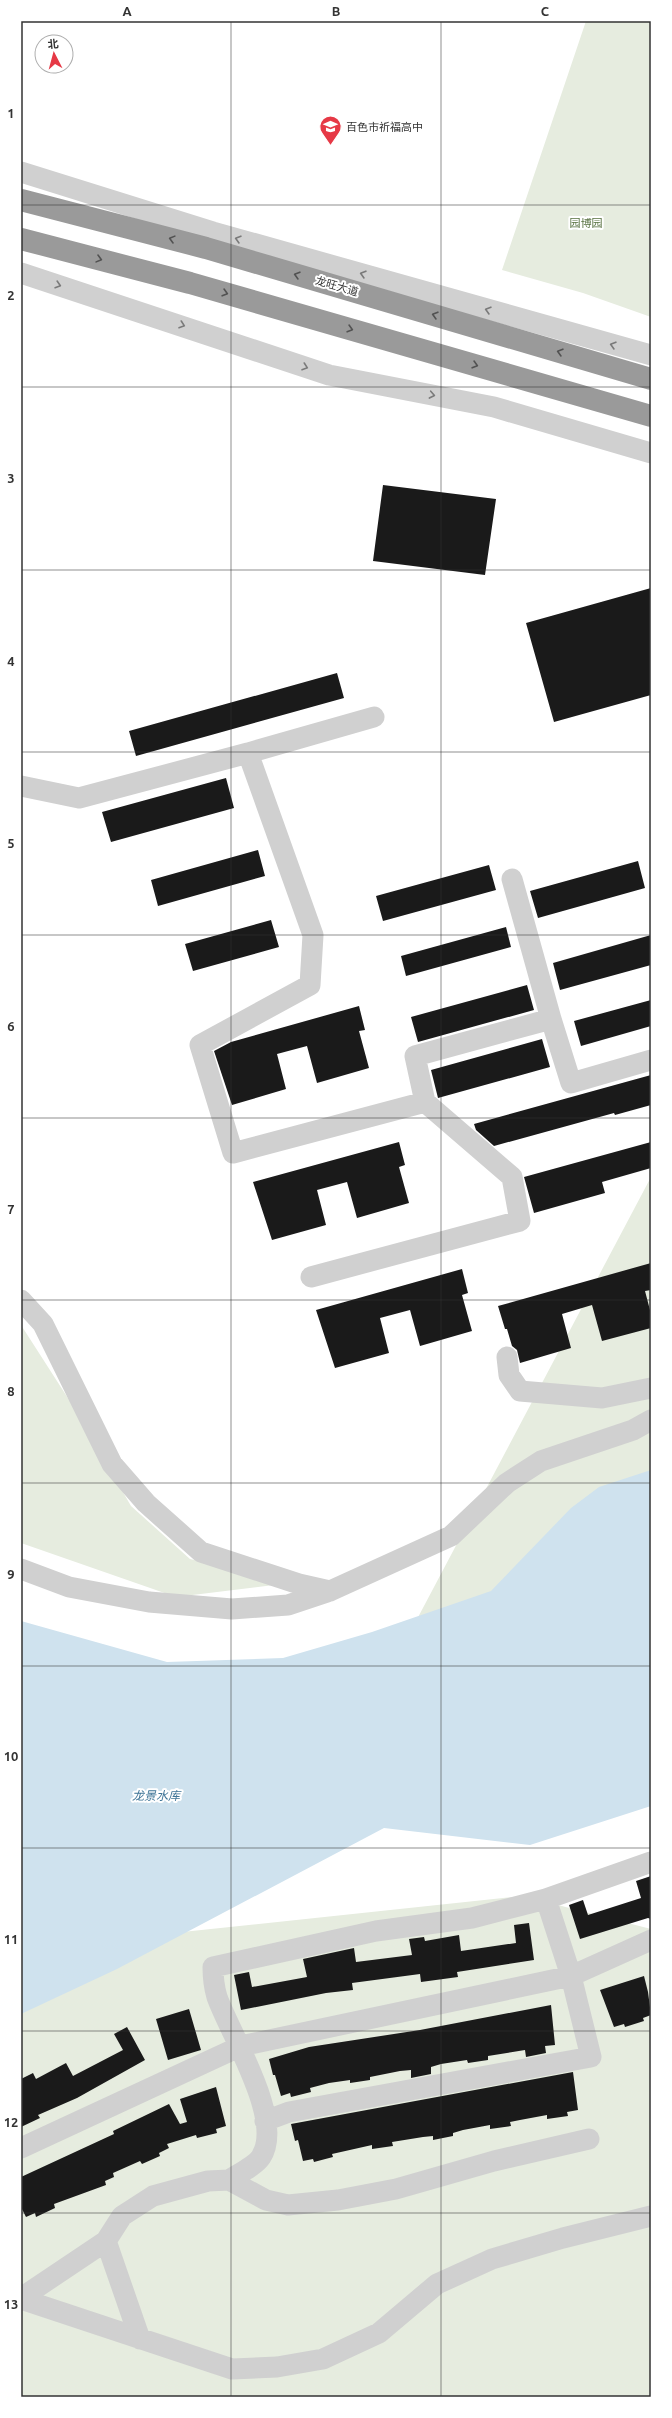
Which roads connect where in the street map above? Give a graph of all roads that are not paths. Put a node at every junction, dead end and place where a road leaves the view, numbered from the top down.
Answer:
1 (21, 172) edge
2 (21, 200) edge
3 (21, 239) edge
4 (21, 273) edge
5 (651, 355) edge
6 (651, 378) edge
7 (651, 416) edge
8 (651, 453) edge
9 (374, 717) dead end
10 (248, 753) junction
11 (21, 786) edge
12 (512, 879) dead end
13 (550, 1019) junction
14 (651, 1060) edge
15 (425, 1102) junction
16 (311, 1277) dead end
17 (21, 1300) edge
18 (507, 1357) dead end
19 (651, 1388) edge
20 (651, 1420) edge
21 (21, 1569) edge
22 (330, 1591) junction
23 (651, 1862) edge
24 (546, 1899) junction
25 (651, 1940) edge
26 (571, 1976) junction
27 (241, 2046) junction
28 (265, 2121) junction
29 (589, 2139) dead end
30 (21, 2148) edge
31 (229, 2180) junction
32 (651, 2216) edge
33 (106, 2241) junction
34 (21, 2298) edge
35 (140, 2339) junction

5 -> 1 street
6 -> 2 highway, 龙旺大道
3 -> 7 highway
4 -> 8 street
9 - 10 street
10 - 11 street
10 - 15 street
12 - 13 street
13 - 14 street
13 - 15 street
15 - 16 street
17 - 22 street
18 - 19 street
20 - 22 street
21 - 22 street
23 - 24 street
24 - 26 street
24 - 27 street
25 - 26 street
26 - 27 street
26 - 28 street
27 - 28 street
27 - 30 street
28 - 31 street
29 - 31 street
31 - 33 street
32 - 35 street
33 - 34 street
33 - 35 street
34 - 35 street

